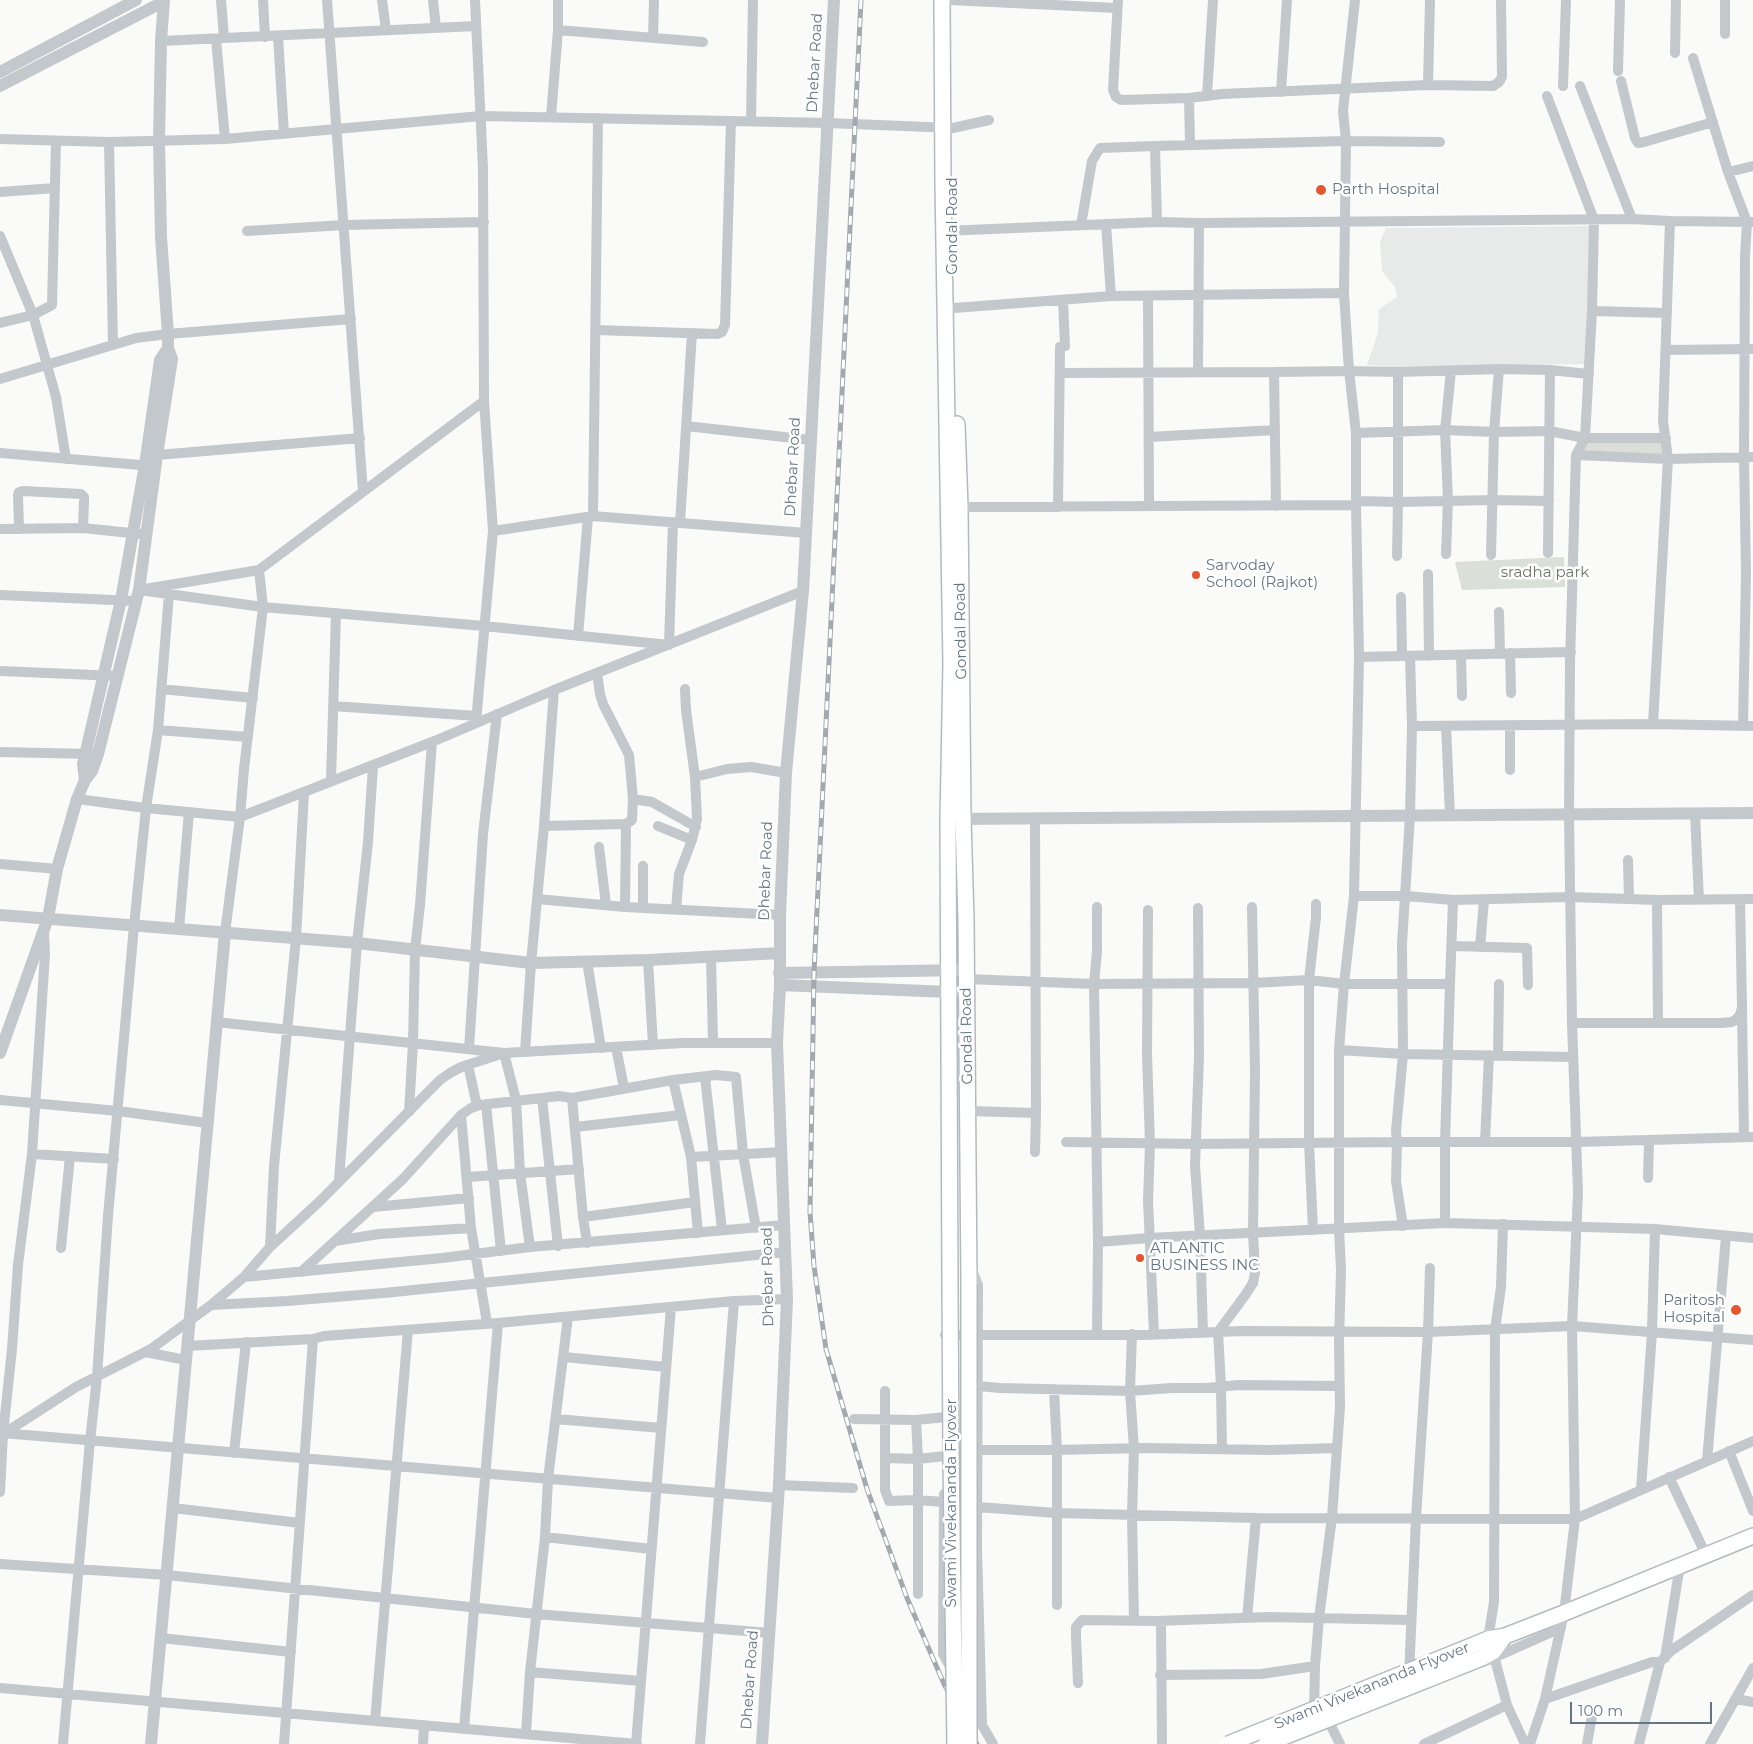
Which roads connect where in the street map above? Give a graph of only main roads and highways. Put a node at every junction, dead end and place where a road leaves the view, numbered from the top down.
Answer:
1 (942, 0) edge
2 (950, 0) edge
3 (948, 127) junction
4 (949, 231) junction
5 (955, 819) junction
6 (950, 1262) joint
7 (969, 1262) joint
8 (1753, 1536) edge
9 (1487, 1650) junction
10 (955, 1744) edge
11 (969, 1744) edge
12 (1228, 1744) edge
13 (1266, 1744) edge

1 - 3 main road, Gondal Road
2 - 3 main road, Gondal Road
3 - 4 main road, Gondal Road
4 - 5 main road, Gondal Road
4 - 5 main road, Gondal Road
5 - 6 main road, Gondal Road
5 - 7 main road, Gondal Road
6 - 10 main road, Swami Vivekananda Flyover, bridge
7 - 11 main road, Swami Vivekananda Flyover, bridge
8 - 9 main road
9 - 12 main road, Swami Vivekananda Flyover, bridge
9 - 13 main road, Swami Vivekananda Flyover, bridge

